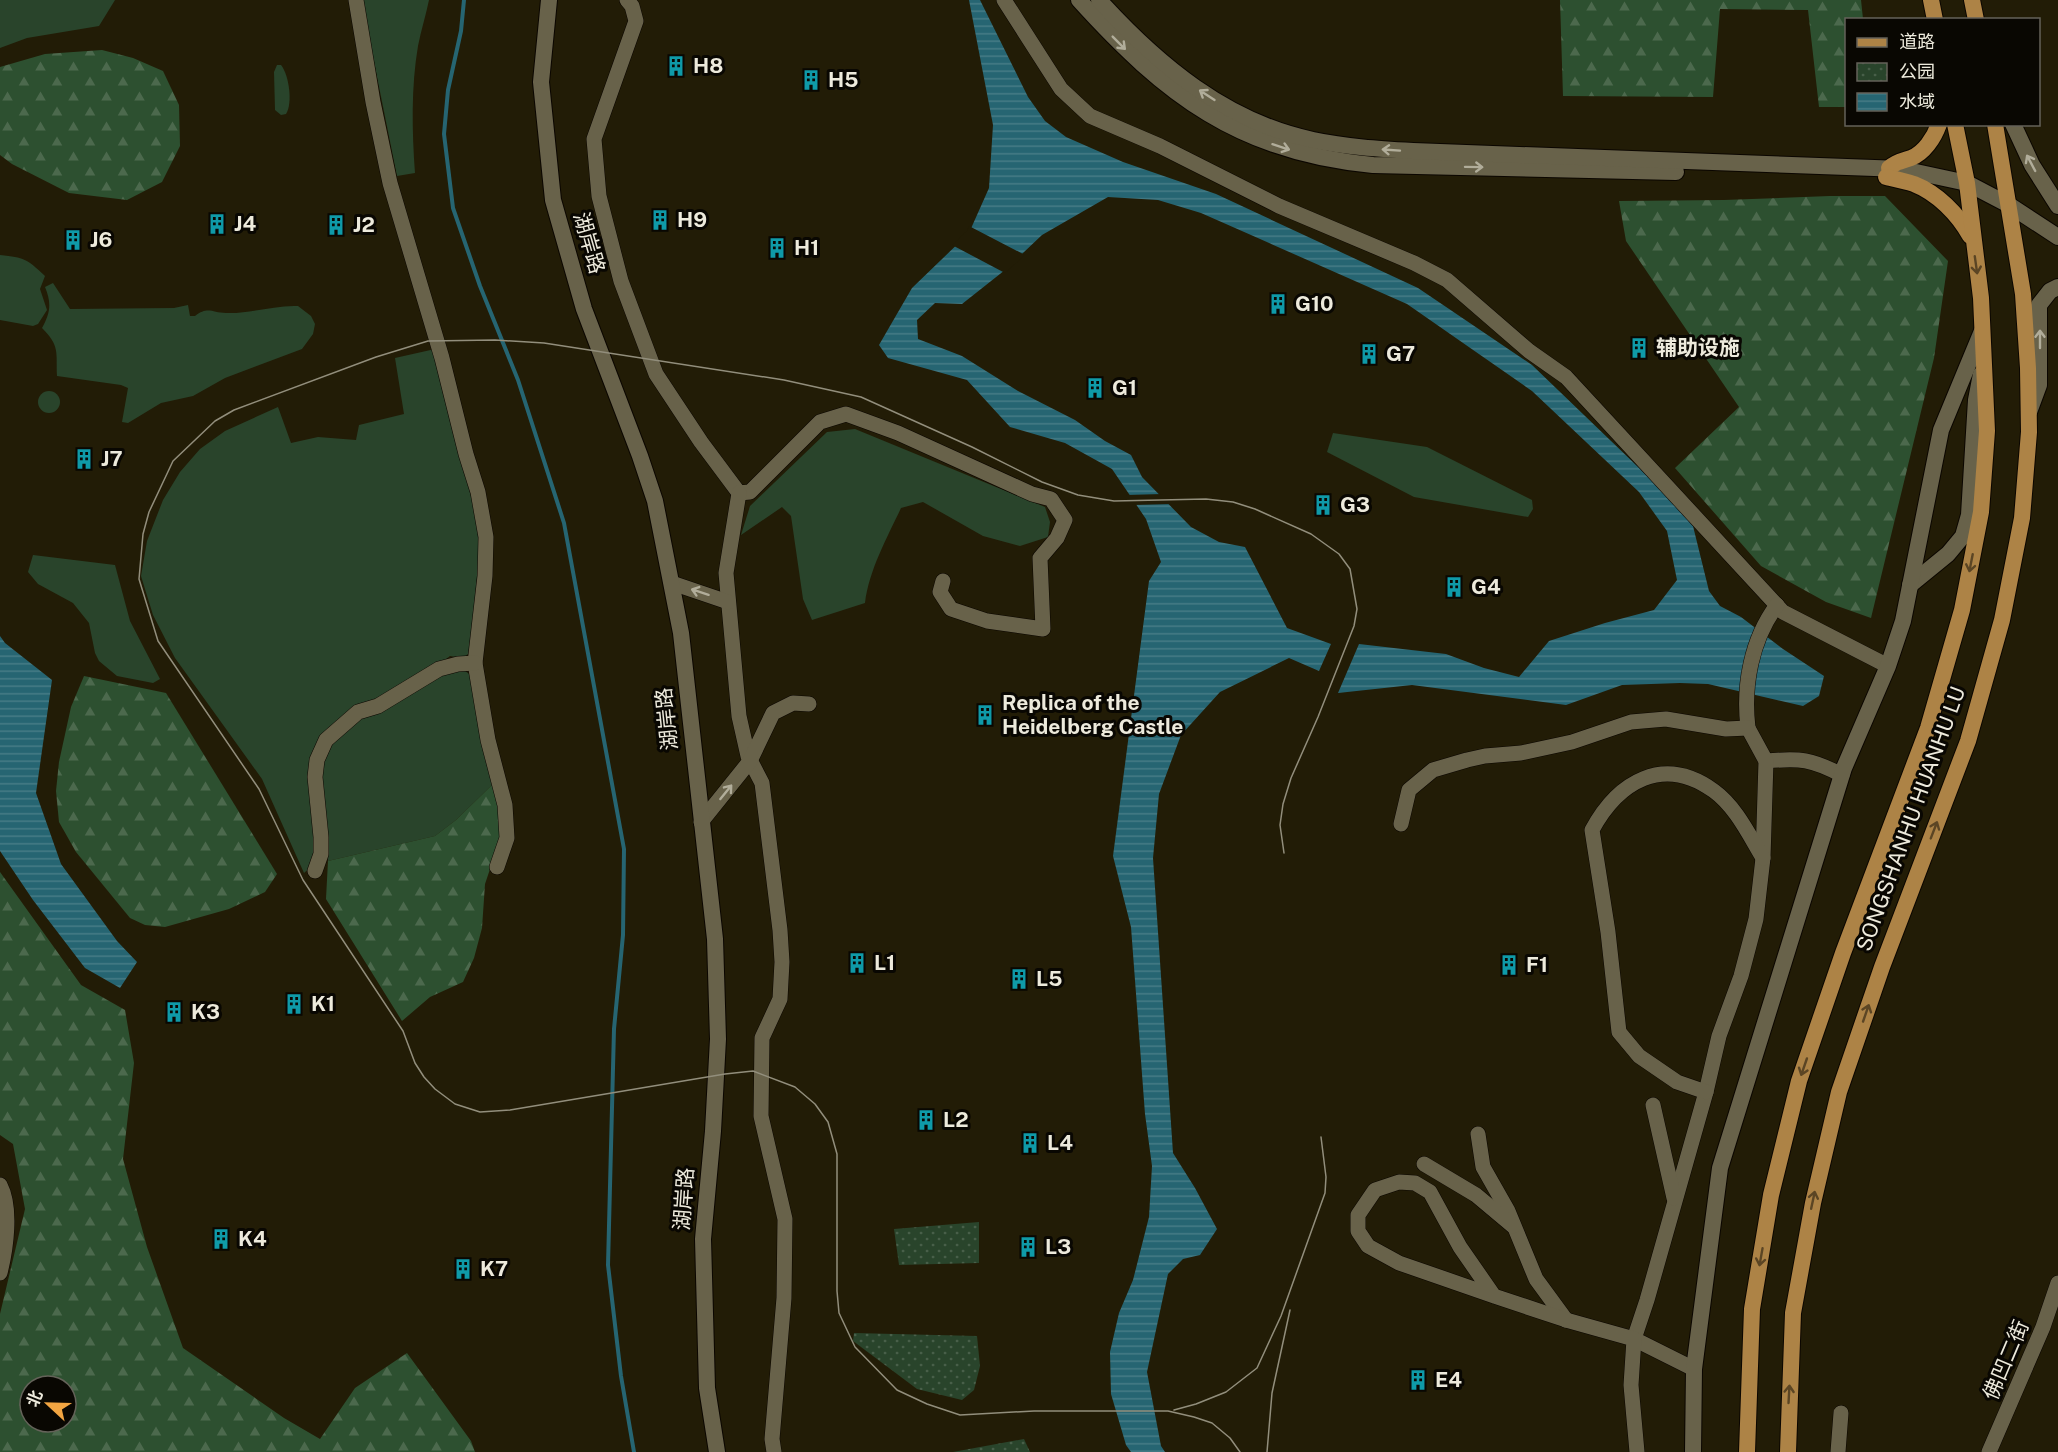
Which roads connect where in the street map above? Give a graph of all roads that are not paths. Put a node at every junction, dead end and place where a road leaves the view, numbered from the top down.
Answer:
1 (356, 0) edge
2 (549, 0) edge
3 (627, 0) edge
4 (1004, 0) edge
5 (1079, 0) edge
6 (1099, 0) edge
7 (1931, 0) edge
8 (1972, 0) edge
9 (1935, 18) edge
10 (1976, 18) edge
11 (1938, 126) edge
12 (1955, 126) edge
13 (1995, 126) edge
14 (2014, 126) edge
15 (1887, 172) junction
16 (1967, 188) junction
17 (2009, 205) junction
18 (2058, 206) edge
19 (2058, 237) edge
20 (1973, 242) junction
21 (2058, 287) edge
22 (1982, 331) junction
23 (1983, 364) junction
24 (2029, 413) junction
25 (739, 493) junction
26 (943, 581) dead end
27 (672, 583) junction
28 (1910, 585) junction
29 (728, 602) junction
30 (1777, 605) junction
31 (475, 663) junction
32 (1888, 666) junction
33 (809, 704) dead end
34 (1748, 728) junction
35 (750, 761) junction
36 (1766, 761) junction
37 (1842, 775) junction
38 (702, 822) junction
39 (1401, 824) dead end
40 (1763, 858) junction
41 (497, 867) dead end
42 (315, 871) dead end
43 (1706, 1092) junction
44 (1653, 1105) dead end
45 (1478, 1134) dead end
46 (1424, 1164) dead end
47 (0, 1185) edge
48 (1675, 1201) junction
49 (1515, 1228) junction
50 (0, 1273) edge
51 (2058, 1283) edge
52 (1494, 1296) junction
53 (1566, 1320) junction
54 (1634, 1339) junction
55 (1694, 1369) junction
56 (1841, 1413) dead end
57 (717, 1452) edge
58 (774, 1452) edge
59 (1636, 1452) edge
60 (1693, 1452) edge
61 (1746, 1452) edge
62 (1788, 1452) edge
63 (1838, 1452) edge
64 (1989, 1452) edge

1 - 31 street
2 - 27 street, 湖岸路
3 - 25 street
4 - 30 street
5 -> 15 street
15 -> 6 street
7 - 9 main road
8 - 10 main road
11 - 15 main road
12 - 16 main road, SONGSHANHU HUANHU LU
13 - 17 main road, SONGSHANHU HUANHU LU
18 -> 14 street
15 - 16 street
15 - 20 main road
16 - 17 street
16 - 20 main road, SONGSHANHU HUANHU LU
17 - 19 street
17 - 24 main road, SONGSHANHU HUANHU LU
20 -> 22 main road, SONGSHANHU HUANHU LU
24 -> 21 street
22 - 23 main road, SONGSHANHU HUANHU LU
22 - 28 street
23 - 28 street
23 -> 61 main road, SONGSHANHU HUANHU LU
62 -> 24 main road, SONGSHANHU HUANHU LU
25 - 26 street
25 - 29 street
29 -> 27 street
27 - 38 street, 湖岸路
28 - 32 street
29 - 35 street
30 - 32 street
30 - 34 street
31 - 41 street
31 - 42 street
32 - 37 street
33 - 35 street
34 - 36 street
34 - 39 street
38 -> 35 street
35 - 58 street
36 - 37 street
36 - 40 street
37 - 55 street
38 - 57 street, 湖岸路
40 - 43 street
40 - 43 street
43 - 48 street
44 - 48 street
45 - 49 street
46 - 49 street
47 - 50 street
48 - 54 street
49 - 53 street
51 - 64 street, 佛凹二街
52 - 52 street
52 - 53 street
53 - 54 street
54 - 55 street
54 - 59 street
55 - 60 street
56 - 63 street

